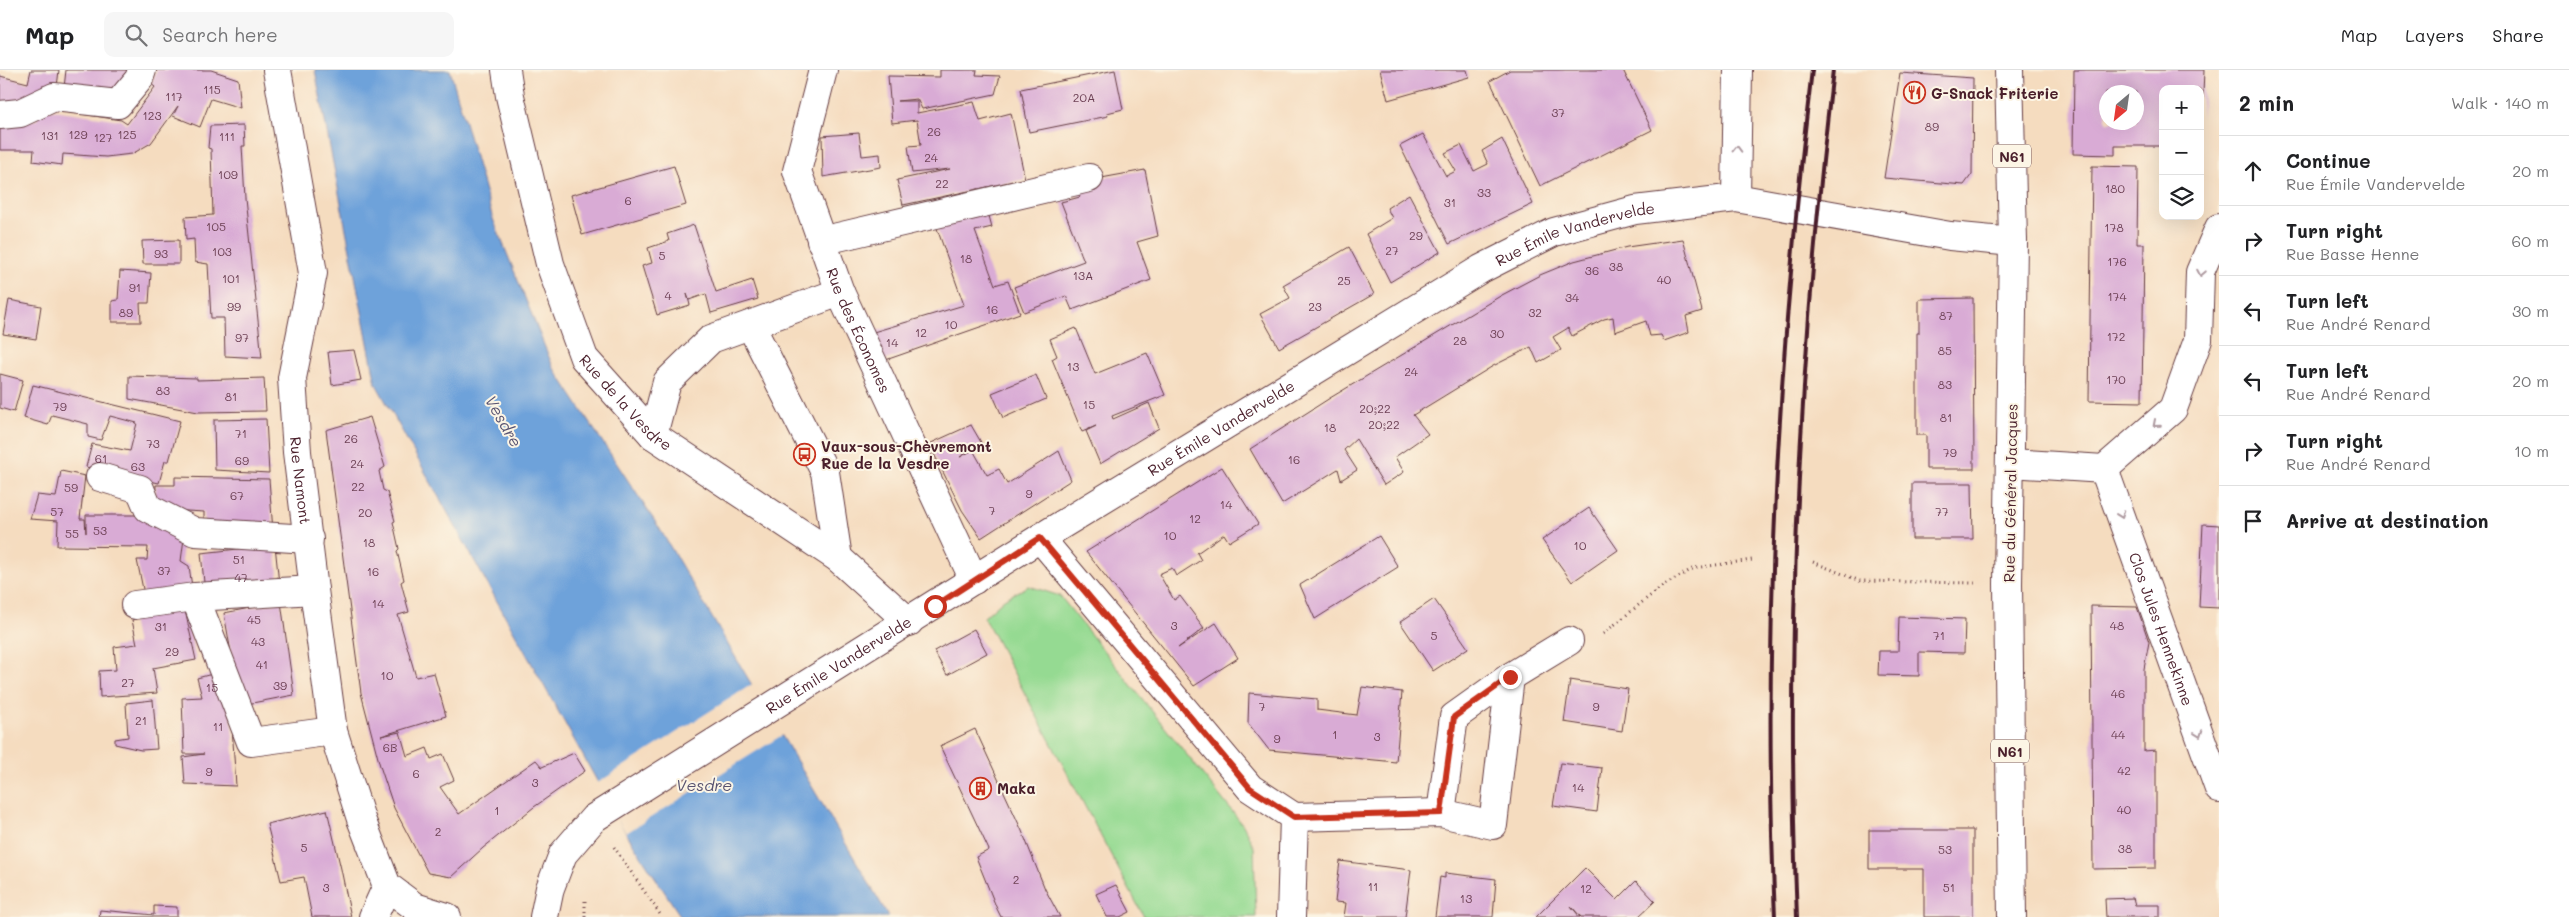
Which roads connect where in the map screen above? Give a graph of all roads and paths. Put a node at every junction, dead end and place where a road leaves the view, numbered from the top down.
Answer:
1 (142, 70) edge
2 (277, 70) edge
3 (506, 70) edge
4 (823, 70) edge
5 (1738, 70) edge
6 (2009, 70) edge
7 (0, 115) edge
8 (1089, 178) dead end
9 (1736, 198) junction
10 (2219, 228) edge
11 (822, 241) junction
12 (2013, 242) junction
13 (840, 292) junction
14 (751, 326) junction
15 (653, 435) junction
16 (2011, 463) junction
17 (2104, 469) junction
18 (100, 477) dead end
19 (1040, 538) junction
20 (309, 539) junction
21 (838, 558) junction
22 (1752, 560) dead end
23 (1813, 562) dead end
24 (974, 580) junction
25 (2008, 584) junction
26 (314, 590) junction
27 (195, 597) junction
28 (135, 605) dead end
29 (909, 622) junction
30 (1569, 641) joint
31 (1510, 677) junction
32 (333, 731) junction
33 (2219, 789) edge
34 (602, 813) junction
35 (1441, 813) junction
36 (1294, 817) junction
37 (387, 886) junction
38 (373, 917) edge
39 (447, 917) edge
40 (544, 917) edge
41 (662, 917) edge
42 (1291, 917) edge
43 (2012, 917) edge

1 - 7 street
2 - 20 street, Rue Namont
3 - 15 street, Rue de la Vesdre
4 - 11 street, Rue des Économes
9 -> 5 street
6 - 12 street, Rue du Général Jacques / N61
8 - 11 street
9 - 12 street, Rue Émile Vandervelde
9 - 19 street, Rue Émile Vandervelde
10 -> 17 street
11 - 13 street, Rue des Économes
12 - 16 street, Rue du Général Jacques / N61
13 - 14 street
13 - 24 street, Rue des Économes
14 - 15 street
14 - 21 street
15 - 21 street, Rue de la Vesdre
16 - 17 street
16 - 25 street, Rue du Général Jacques / N61
17 -> 33 street, Clos Jules Hennekinne
18 - 20 street
19 - 24 street, Rue Émile Vandervelde
19 - 36 street
20 - 26 street, Rue Namont
21 - 29 street, Rue de la Vesdre
22 - 30 path
23 - 25 path
24 - 29 street, Rue Émile Vandervelde
25 - 43 street, Rue du Général Jacques / N61
26 - 27 street
26 - 32 street, Rue Namont
27 - 28 street
27 - 32 street
29 - 34 street, Rue Émile Vandervelde
30 - 31 street
31 - 35 street
31 - 35 street
32 - 37 street, Rue Namont
34 - 40 street, Rue Émile Vandervelde
34 - 41 path
35 - 36 street
36 - 42 street
37 - 38 street
37 - 39 street

